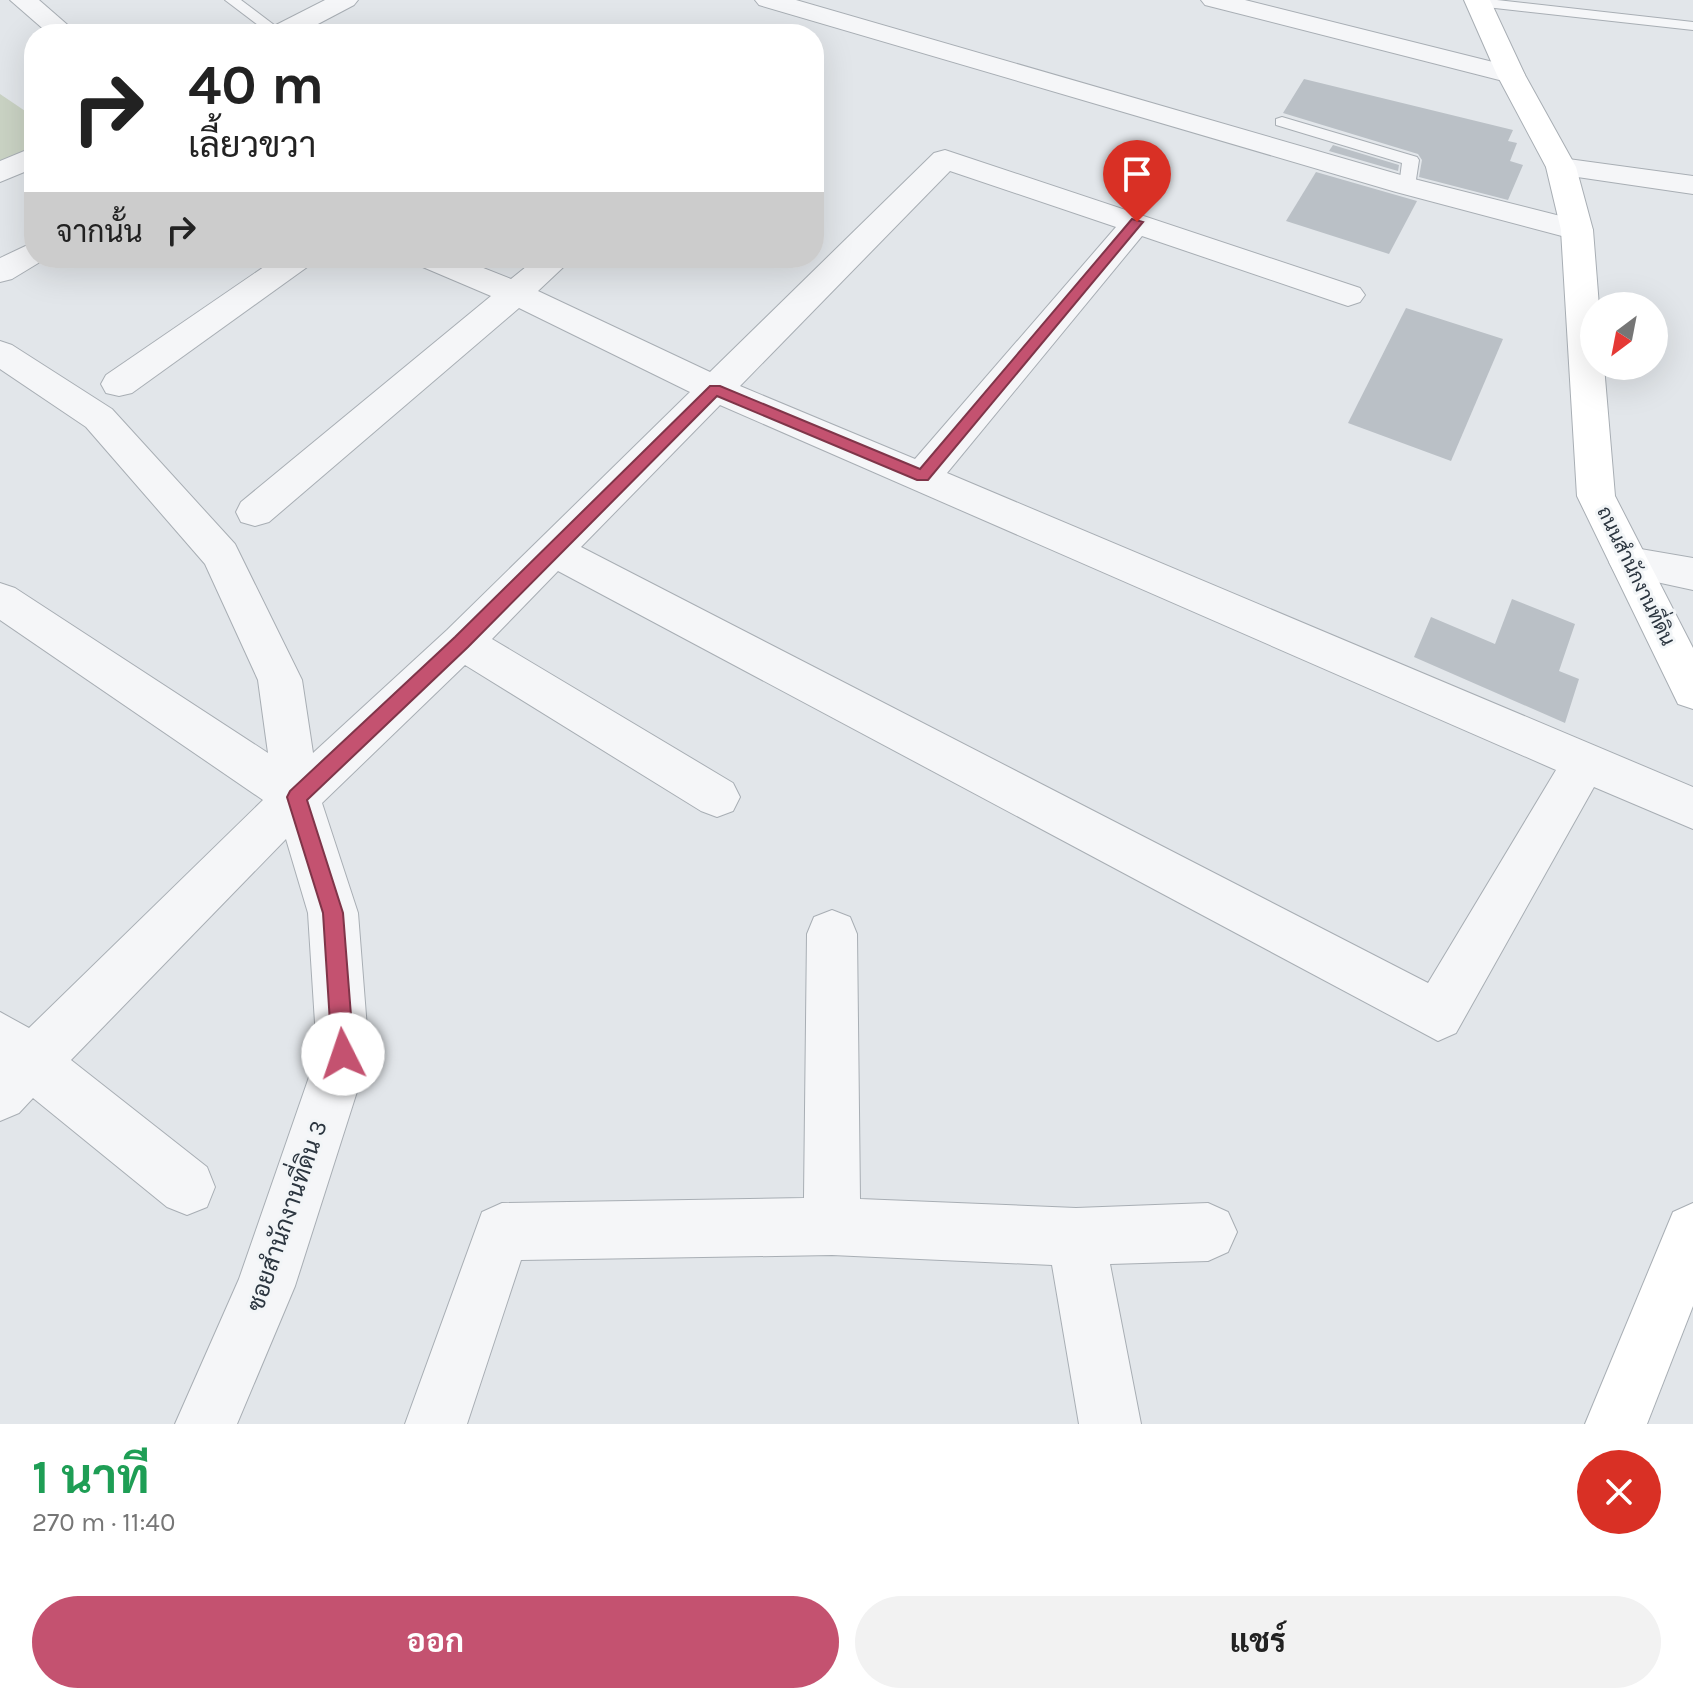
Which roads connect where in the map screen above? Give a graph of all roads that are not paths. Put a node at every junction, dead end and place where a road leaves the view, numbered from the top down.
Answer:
1 (23, 0) edge
2 (232, 0) edge
3 (345, 0) edge
4 (768, 0) edge
5 (1214, 0) edge
6 (1477, 1) edge
7 (1529, 4) edge
8 (53, 24) edge
9 (265, 24) edge
10 (298, 24) edge
11 (1693, 26) edge
12 (1511, 75) junction
13 (1282, 122) dead end
14 (24, 161) edge
15 (1561, 167) junction
16 (0, 173) edge
17 (1693, 185) edge
18 (1407, 186) junction
19 (1137, 222) junction
20 (1577, 230) junction
21 (24, 258) edge
22 (285, 268) edge
23 (454, 268) edge
24 (545, 268) edge
25 (0, 272) edge
26 (515, 293) junction
27 (1348, 295) dead end
28 (0, 353) edge
29 (119, 384) dead end
30 (715, 389) junction
31 (923, 476) junction
32 (255, 512) dead end
33 (552, 550) junction
34 (1693, 574) edge
35 (1636, 577) junction
36 (0, 599) edge
37 (1693, 602) edge
38 (462, 642) junction
39 (1693, 691) edge
40 (1584, 763) junction
41 (297, 797) junction
42 (717, 797) dead end
43 (1693, 808) edge
44 (832, 934) dead end
45 (10, 1065) edge
46 (187, 1187) dead end
47 (832, 1226) junction
48 (1208, 1232) dead end
49 (1693, 1232) edge
50 (1076, 1237) junction
51 (206, 1424) edge
52 (436, 1424) edge
53 (1110, 1424) edge
54 (1616, 1424) edge

1 - 8 street
2 - 9 lane
3 - 10 street
4 - 18 street
5 - 12 street
6 - 7 lane
6 - 12 street, ถนนสำนักงานที่ดิน
7 - 11 lane
12 - 15 street, ถนนสำนักงานที่ดิน
13 - 18 lane
14 - 16 street
15 - 17 street
15 - 20 street, ถนนสำนักงานที่ดิน
18 - 20 street
19 - 27 street
19 - 30 street
19 - 31 street
20 - 35 street, ถนนสำนักงานที่ดิน
21 - 25 street
22 - 29 street
23 - 26 street
24 - 26 street
26 - 30 street
26 - 32 street
28 - 41 street, ซอยสำนักงานที่ดิน 3
30 - 31 street
30 - 33 street
31 - 40 street
33 - 38 street
33 - 40 street
34 - 35 street
35 - 37 street
35 - 39 street, ถนนสำนักงานที่ดิน
36 - 41 street
38 - 41 street
38 - 42 street
40 - 43 street
41 - 45 street
41 - 51 street, ซอยสำนักงานที่ดิน 3
44 - 47 street
45 - 46 street
47 - 50 street
47 - 52 street
48 - 50 street
49 - 54 street
50 - 53 street

